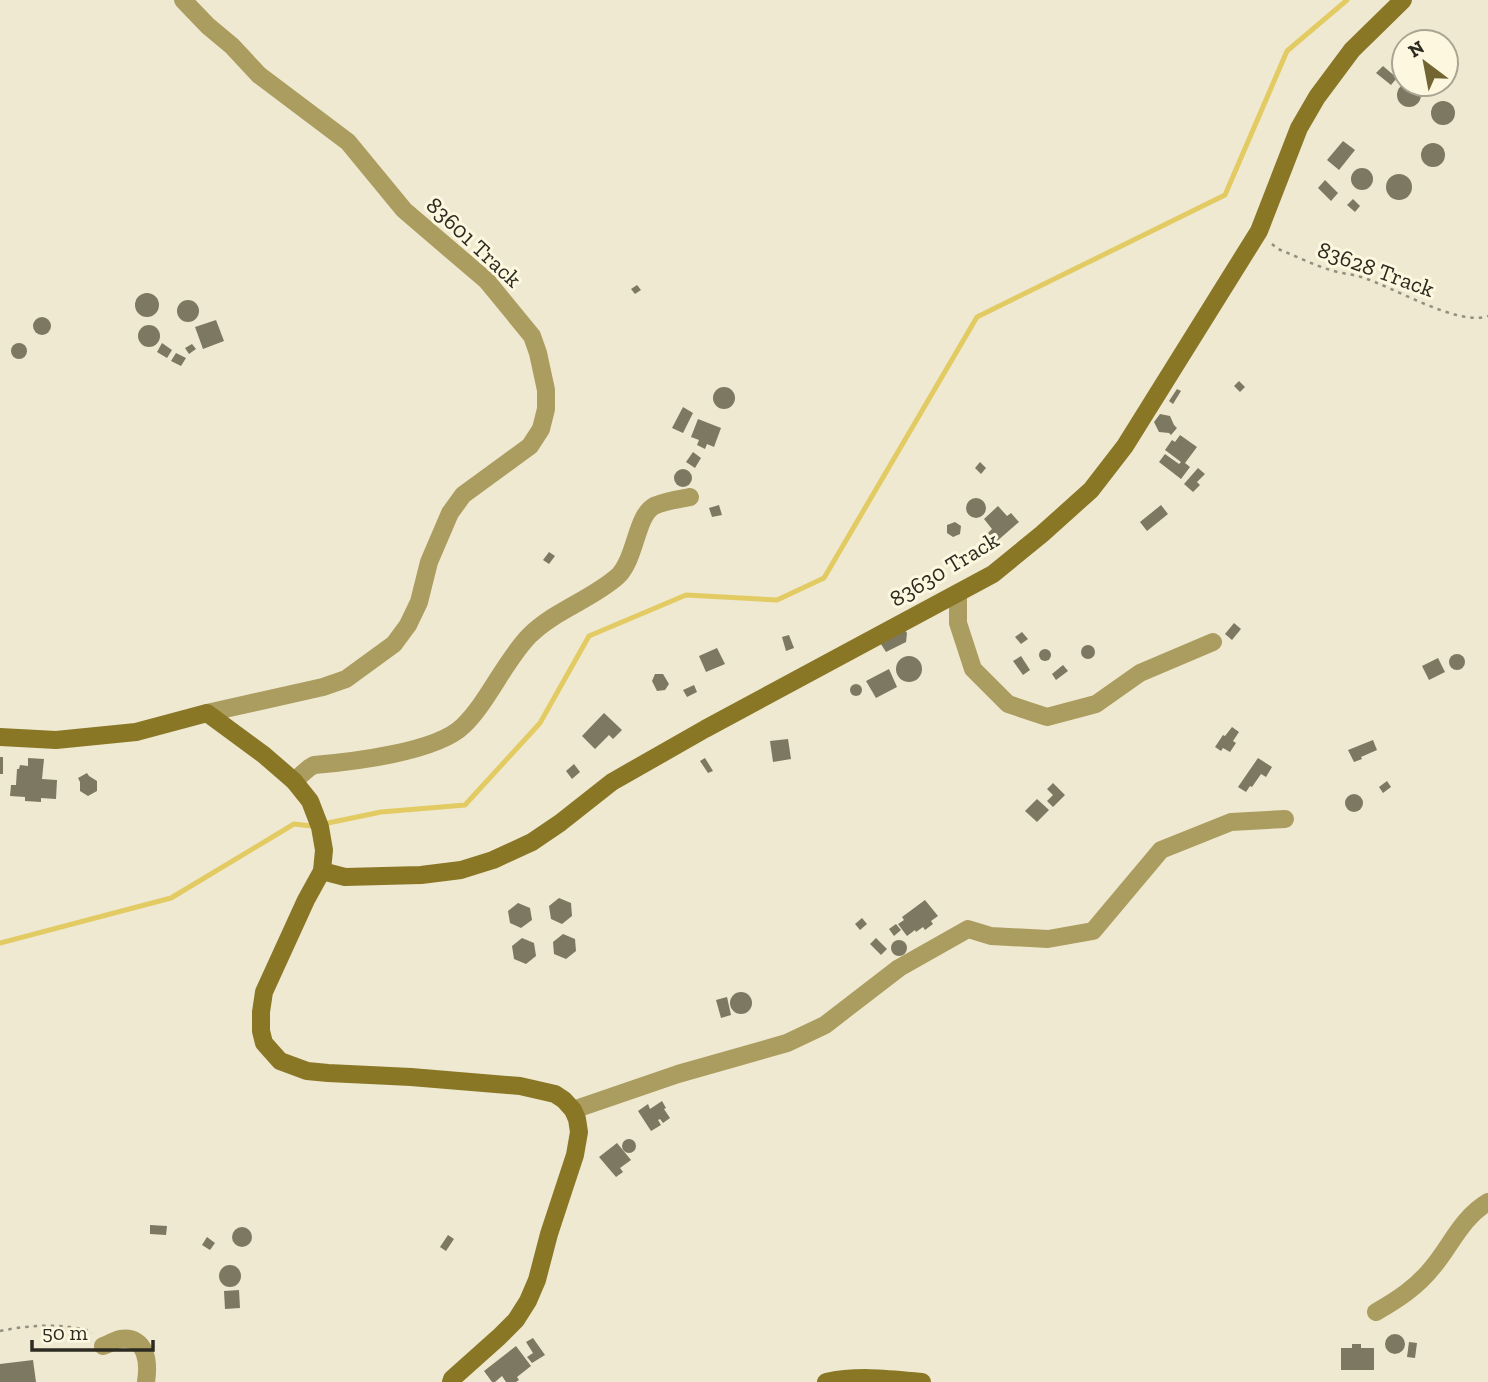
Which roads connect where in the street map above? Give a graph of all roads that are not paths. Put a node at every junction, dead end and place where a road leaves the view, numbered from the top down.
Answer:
1 (183, 0) edge
2 (1403, 0) edge
3 (690, 497) dead end
4 (958, 593) junction
5 (1213, 642) dead end
6 (207, 713) junction
7 (0, 737) edge
8 (294, 781) junction
9 (1285, 819) dead end
10 (322, 871) junction
11 (573, 1110) junction
12 (1488, 1202) edge
13 (1376, 1312) dead end
14 (103, 1346) road end
15 (146, 1382) edge
16 (450, 1382) edge
17 (826, 1382) edge
18 (922, 1382) edge

1 - 6 street, 83601 Track
2 - 4 street, 83630 Track
3 - 8 street
4 - 5 street
4 - 10 street, 83630 Track
6 - 7 street
6 - 8 street
8 - 10 street
9 - 11 street
10 - 11 street
11 - 16 street
12 - 13 street
14 - 15 street
17 - 18 street

